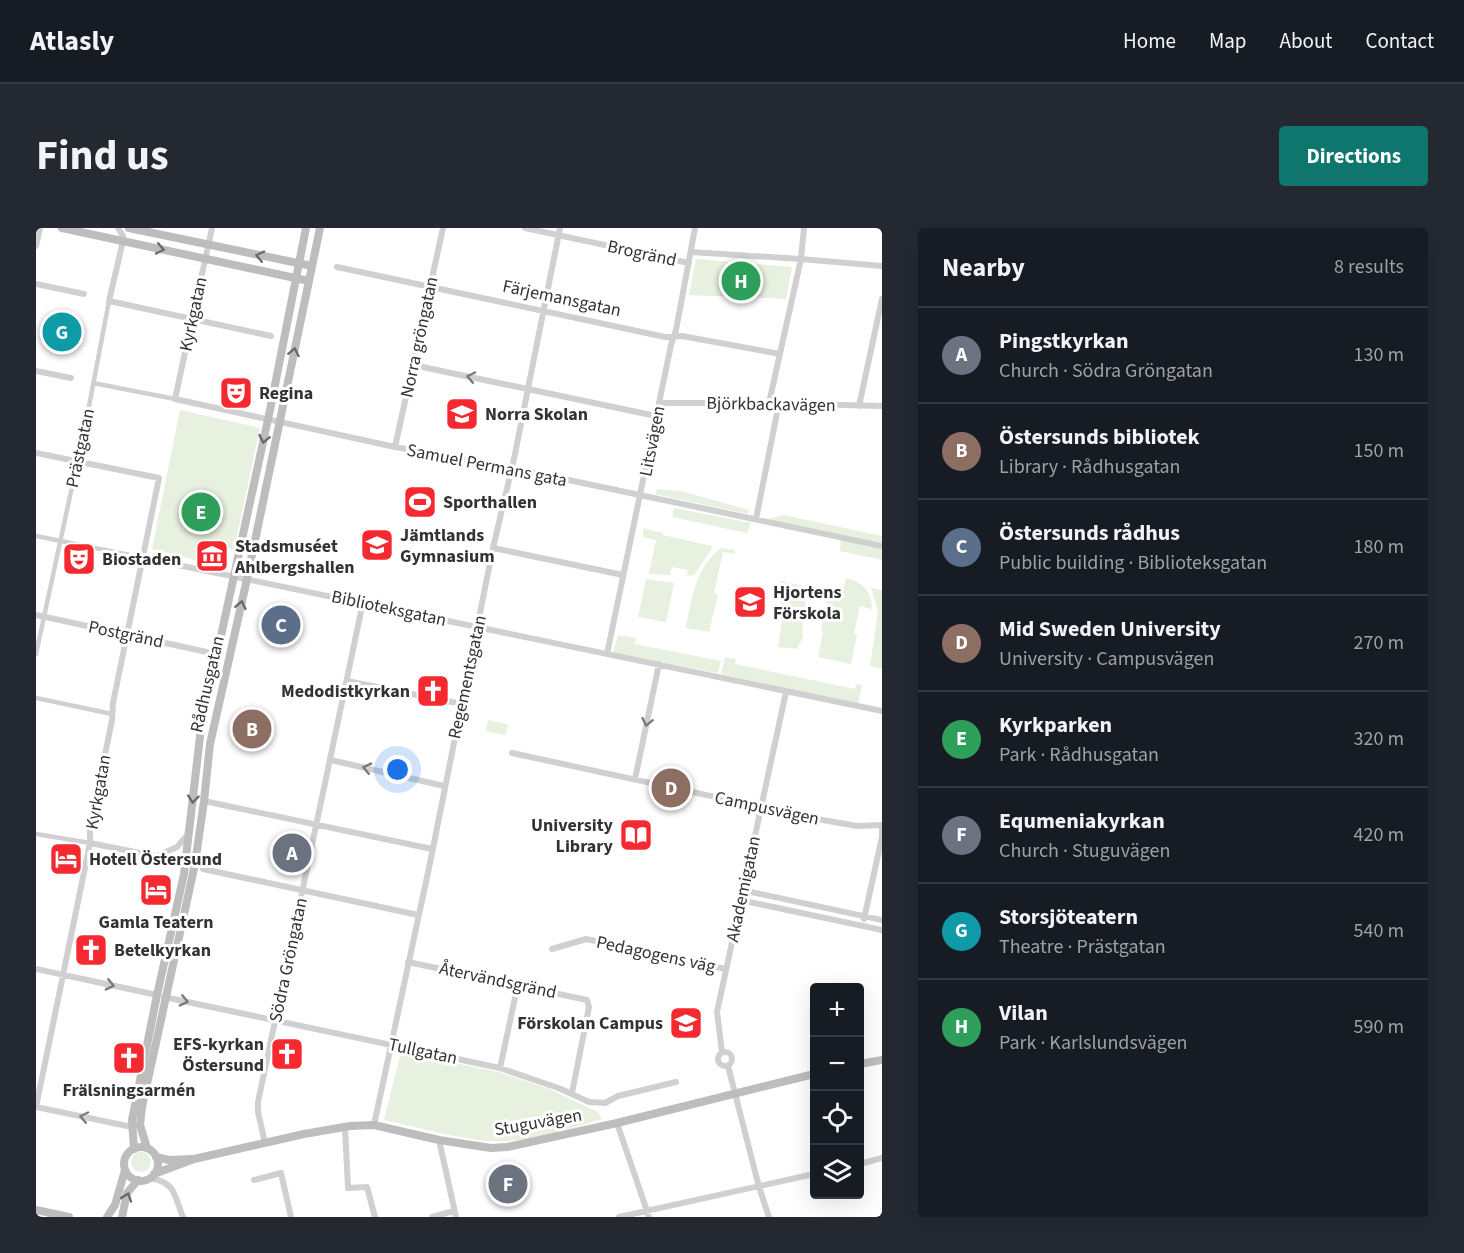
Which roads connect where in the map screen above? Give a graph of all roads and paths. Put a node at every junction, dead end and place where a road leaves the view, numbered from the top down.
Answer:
1 (40, 228) edge
2 (62, 228) edge
3 (118, 228) edge
4 (129, 228) edge
5 (212, 228) edge
6 (306, 228) edge
7 (320, 228) edge
8 (443, 228) edge
9 (525, 228) edge
10 (695, 228) edge
11 (804, 228) edge
12 (559, 232) edge
13 (123, 241) junction
14 (208, 245) junction
15 (36, 246) edge
16 (691, 252) junction
17 (205, 259) junction
18 (801, 259) junction
19 (299, 263) junction
20 (689, 263) junction
21 (312, 266) junction
22 (882, 266) edge
23 (337, 267) dead end
24 (296, 279) junction
25 (309, 281) junction
26 (36, 284) edge
27 (430, 286) junction
28 (84, 294) dead end
29 (882, 299) edge
30 (109, 301) junction
31 (543, 311) junction
32 (192, 319) junction
33 (271, 336) dead end
34 (673, 336) junction
35 (780, 354) junction
36 (413, 365) junction
37 (36, 370) edge
38 (71, 378) dead end
39 (93, 383) junction
40 (528, 389) junction
41 (175, 399) junction
42 (659, 403) junction
43 (769, 403) junction
44 (779, 403) junction
45 (859, 406) junction
46 (882, 406) edge
47 (656, 416) junction
48 (268, 418) junction
49 (279, 421) junction
50 (396, 447) junction
51 (36, 453) edge
52 (77, 462) junction
53 (512, 468) junction
54 (641, 496) junction
55 (756, 519) junction
56 (36, 536) edge
57 (61, 542) junction
58 (882, 546) edge
59 (493, 548) junction
60 (144, 558) junction
61 (624, 575) junction
62 (234, 577) junction
63 (247, 579) junction
64 (363, 602) junction
65 (36, 615) edge
66 (44, 617) junction
67 (478, 627) junction
68 (128, 635) junction
69 (36, 654) edge
70 (216, 654) junction
71 (607, 654) junction
72 (659, 664) junction
73 (347, 681) junction
74 (786, 692) junction
75 (36, 698) edge
76 (462, 704) junction
77 (882, 711) edge
78 (112, 714) junction
79 (512, 753) dead end
80 (331, 760) junction
81 (635, 779) junction
82 (444, 786) junction
83 (204, 801) junction
84 (760, 807) junction
85 (318, 824) junction
86 (882, 825) edge
87 (189, 832) junction
88 (36, 834) edge
89 (90, 843) junction
90 (432, 849) junction
91 (157, 856) junction
92 (185, 862) junction
93 (195, 864) junction
94 (203, 869) dead end
95 (303, 890) junction
96 (742, 890) junction
97 (782, 898) junction
98 (740, 900) junction
99 (780, 908) junction
100 (418, 915) junction
101 (864, 916) junction
102 (882, 920) edge
103 (862, 926) junction
104 (882, 930) edge
105 (552, 949) dead end
106 (408, 962) junction
107 (36, 969) edge
108 (726, 969) junction
109 (63, 975) junction
110 (518, 984) junction
111 (160, 996) junction
112 (276, 1020) junction
113 (392, 1043) junction
114 (722, 1052) junction
115 (882, 1060) edge
116 (864, 1063) edge
117 (728, 1066) junction
118 (500, 1068) junction
119 (810, 1075) edge
120 (676, 1082) dead end
121 (572, 1093) junction
122 (734, 1093) junction
123 (36, 1107) edge
124 (617, 1123) junction
125 (374, 1125) junction
126 (132, 1126) junction
127 (345, 1127) junction
128 (439, 1140) junction
129 (265, 1143) junction
130 (147, 1148) junction
131 (134, 1149) junction
132 (156, 1157) junction
133 (882, 1158) edge
134 (194, 1159) junction
135 (864, 1163) edge
136 (125, 1170) junction
137 (810, 1175) edge
138 (152, 1176) junction
139 (254, 1179) dead end
140 (138, 1180) junction
141 (759, 1188) junction
142 (36, 1210) edge
143 (455, 1214) edge
144 (648, 1214) edge
145 (36, 1215) edge
146 (45, 1217) edge
147 (69, 1217) edge
148 (107, 1217) edge
149 (122, 1217) edge
150 (183, 1217) edge
151 (291, 1217) edge
152 (375, 1217) edge
153 (432, 1217) edge
154 (619, 1217) edge
155 (769, 1217) edge

1 - 15 street
2 - 13 main road
3 - 13 street
4 - 14 main road
5 - 14 street, Kyrkgatan
6 - 19 main road, Rådhusgatan
7 - 21 main road, Rådhusgatan
8 - 27 street, Norra gröngatan
9 - 12 street, Brogränd
10 - 16 street, Litsvägen
11 - 18 street
12 - 20 street, Brogränd
12 - 31 street, Regementsgatan
13 -> 17 main road
13 - 30 street, Prästgatan
14 - 17 street, Kyrkgatan
19 -> 14 main road
16 - 18 street
16 - 20 street, Litsvägen
17 - 24 main road
17 - 32 street, Kyrkgatan
18 - 22 street
18 - 35 street
19 - 21 main road
19 - 24 main road, Rådhusgatan
20 - 34 street, Litsvägen
21 - 25 main road, Rådhusgatan
23 - 27 street, Färjemansgatan
24 - 25 main road
24 - 48 main road, Rådhusgatan
49 -> 25 main road, Rådhusgatan
26 - 28 street
27 - 31 street, Färjemansgatan
27 - 36 street, Norra gröngatan
29 - 45 street
30 - 32 street
30 - 39 street, Prästgatan
31 - 34 street, Färjemansgatan
31 - 40 street, Regementsgatan
32 - 33 street
32 - 41 street, Kyrkgatan
34 - 35 street, Färjemansgatan
34 - 42 street, Litsvägen
35 - 43 street
40 -> 36 street
36 - 50 street, Norra gröngatan
37 - 38 street
39 - 41 street, Samuel Permans gata
39 - 52 street, Prästgatan
40 - 47 street
40 - 53 street, Regementsgatan
41 - 48 street, Samuel Permans gata
42 - 43 street, Björkbackavägen
42 - 47 street, Litsvägen
43 - 44 street, Björkbackavägen
44 - 45 street, Björkbackavägen
44 - 55 street
45 - 46 street, Björkbackavägen
47 - 54 street, Litsvägen
48 - 49 street, Samuel Permans gata
48 -> 62 main road, Rådhusgatan
49 - 50 street, Samuel Permans gata
49 - 63 main road, Rådhusgatan
50 - 53 street, Samuel Permans gata
51 - 52 street
52 - 57 street, Prästgatan
52 - 60 street, Kyrkgatan
53 - 54 street, Samuel Permans gata
53 - 59 street, Regementsgatan
54 - 55 street, Samuel Permans gata
54 - 61 street, Litsvägen
55 - 58 street, Samuel Permans gata
56 - 57 street
57 - 60 street, Biblioteksgatan
57 - 66 street, Prästgatan
59 - 61 street
59 - 67 street, Regementsgatan
60 - 62 street, Biblioteksgatan
60 - 68 street, Kyrkgatan
61 - 71 street, Litsvägen
62 - 63 street, Biblioteksgatan
62 - 70 main road, Rådhusgatan
63 - 64 street, Biblioteksgatan
83 -> 63 main road, Rådhusgatan
64 - 67 street, Biblioteksgatan
64 - 73 street, Södra Gröngatan
65 - 66 street, Postgränd
66 - 68 street, Postgränd
66 - 69 street, Prästgatan
67 - 71 street, Biblioteksgatan
67 - 76 street, Regementsgatan
68 - 70 street, Postgränd
68 - 78 street, Kyrkgatan
70 -> 87 main road, Rådhusgatan
71 - 72 street, Biblioteksgatan
72 - 74 street, Biblioteksgatan
72 -> 81 street
73 - 76 street
73 - 80 street, Södra Gröngatan
74 - 77 street, Biblioteksgatan
74 - 84 street, Akademigatan
75 - 78 street
76 - 82 street, Regementsgatan
78 - 89 street, Kyrkgatan
79 - 81 street, Campusvägen
82 -> 80 street
80 - 85 street, Södra Gröngatan
81 - 84 street, Campusvägen
82 - 90 street, Regementsgatan
83 - 85 street
83 - 93 main road, Rådhusgatan
84 - 86 street, Campusvägen
84 - 96 street, Akademigatan
85 - 90 street
85 - 95 street, Södra Gröngatan
86 - 101 street
87 - 91 street
87 - 92 main road, Rådhusgatan
88 - 89 street
89 - 91 street
89 - 109 street, Kyrkgatan
90 - 100 street, Regementsgatan
91 - 92 street
92 - 93 street
92 - 111 main road, Rådhusgatan
93 - 111 main road, Rådhusgatan
94 - 95 street
95 - 100 street
95 - 112 street, Södra Gröngatan
96 - 97 street
96 - 98 street, Akademigatan
97 - 99 street
97 - 101 street
98 - 99 street
98 - 108 street, Akademigatan
99 - 103 street
100 - 106 street, Regementsgatan
101 - 102 street
101 - 103 street
103 - 104 street
105 - 108 street, Pedagogens väg
106 - 110 street, Återvändsgränd
106 - 113 street, Regementsgatan
107 - 109 street, Tullgatan
108 - 114 street, Akademigatan
109 -> 111 street, Tullgatan
109 - 123 street, Kyrkgatan
110 - 118 street
110 - 121 street, Återvändsgränd
111 -> 112 street, Tullgatan
111 - 126 main road, Rådhusgatan
111 - 130 main road, Rådhusgatan
112 - 113 street, Tullgatan
112 - 129 street, Södra Gröngatan
113 - 118 street, Tullgatan
113 - 125 street, Regementsgatan
114 - 117 street
114 - 117 street
115 - 116 main road
117 - 122 street
118 - 121 street, Tullgatan
119 - 122 main road, Stuguvägen
120 - 121 street, Tullgatan
122 - 124 main road, Stuguvägen
122 - 141 street
126 -> 123 street
124 - 128 main road, Stuguvägen
124 - 144 street
125 - 127 main road, Stuguvägen
125 - 128 main road, Stuguvägen
126 - 131 main road, Rådhusgatan
127 - 129 main road, Stuguvägen
127 - 152 street
128 - 143 street
129 - 134 main road, Stuguvägen
130 - 131 main road
130 - 132 main road
131 - 136 main road
132 - 134 main road, Stuguvägen
132 - 138 main road
133 - 135 street
134 - 138 main road, Stuguvägen
136 - 140 main road
136 - 148 main road
137 - 141 street
138 - 140 main road
138 - 150 street
139 - 151 street
149 -> 140 main road
141 - 144 street
141 - 155 street
142 - 147 main road
143 - 153 street
144 - 154 street
145 - 146 main road

